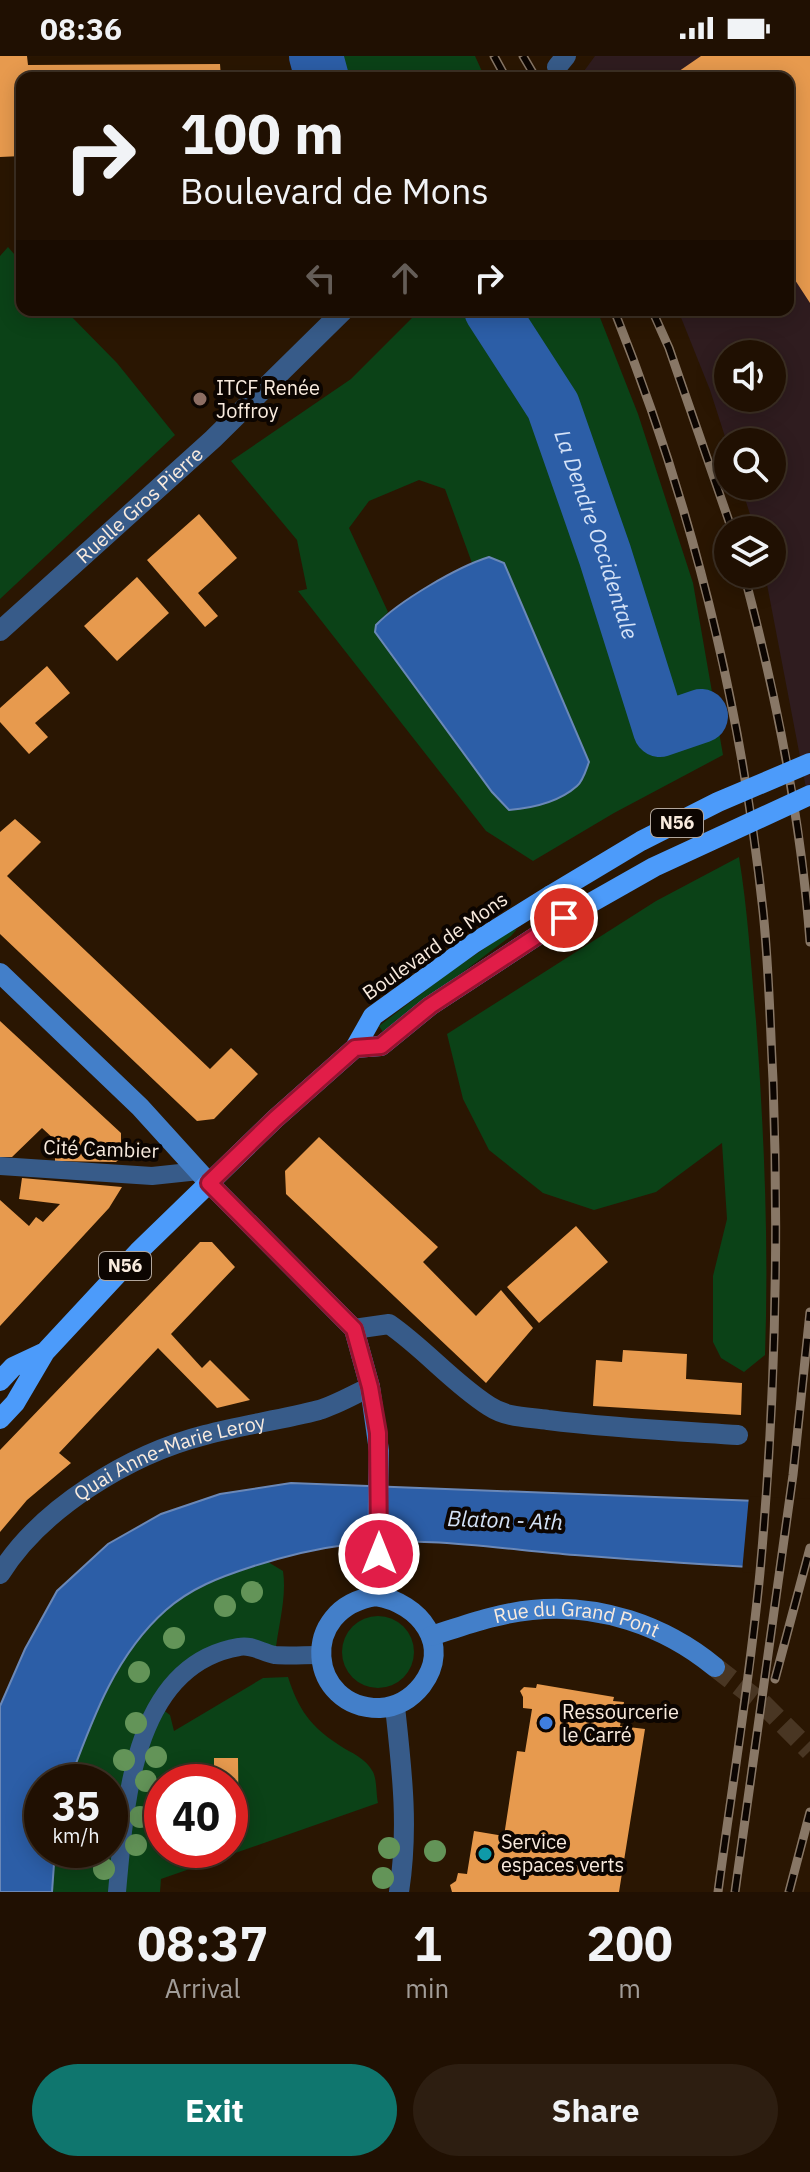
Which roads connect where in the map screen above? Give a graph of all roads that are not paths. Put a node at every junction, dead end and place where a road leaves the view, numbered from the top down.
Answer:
1 (338, 316) edge
2 (0, 631) edge
3 (810, 763) edge
4 (810, 795) edge
5 (0, 973) edge
6 (355, 1048) junction
7 (0, 1166) edge
8 (204, 1177) junction
9 (354, 1329) junction
10 (45, 1352) junction
11 (0, 1381) edge
12 (370, 1387) junction
13 (0, 1419) edge
14 (738, 1435) dead end
15 (0, 1574) edge
16 (376, 1596) junction
17 (431, 1636) junction
18 (318, 1655) junction
19 (715, 1667) tunnel mouth
20 (395, 1707) junction
21 (117, 1892) edge
22 (399, 1892) edge

1 - 2 street, Ruelle Gros Pierre
3 - 6 main road, Boulevard de Mons / N56, bridge
4 - 6 main road, Boulevard de Mons / N56, bridge
5 - 8 street
6 - 8 main road, Boulevard de Mons / N56
7 - 8 lane, Cité Cambier
8 - 9 street
8 - 10 main road, N56
9 - 12 street
9 - 14 street
10 - 11 main road, N56
10 - 13 main road, N56
12 - 15 street, Quai Anne-Marie Leroy
12 - 16 street
16 - 17 street
16 - 18 street
17 - 19 street, Rue du Grand Pont
17 - 20 street
18 - 20 street
18 - 21 lane
20 - 22 street

